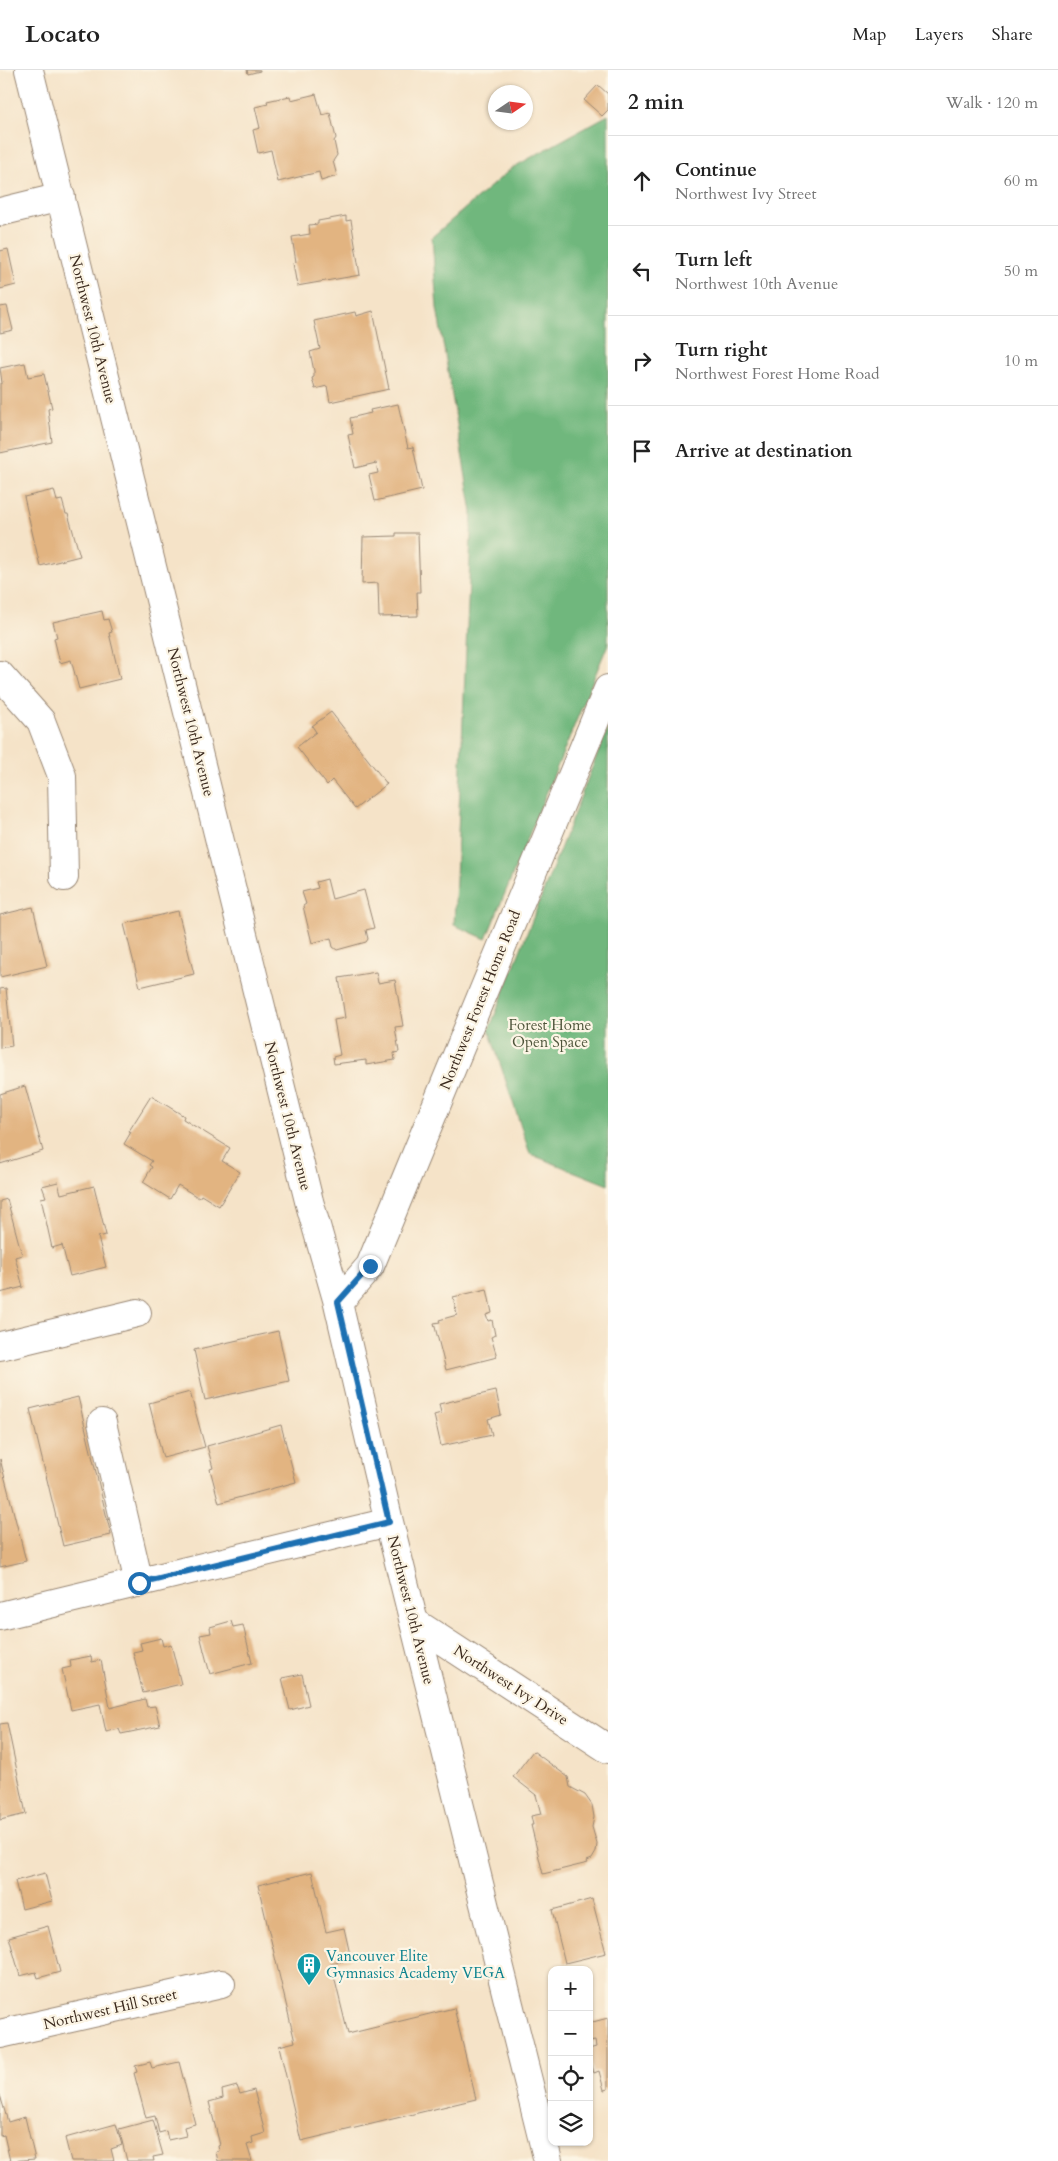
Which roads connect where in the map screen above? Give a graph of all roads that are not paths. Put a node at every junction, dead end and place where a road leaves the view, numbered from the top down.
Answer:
1 (29, 70) edge
2 (60, 197) junction
3 (0, 212) edge
4 (0, 675) edge
5 (608, 689) edge
6 (64, 878) dead end
7 (338, 1302) junction
8 (137, 1313) dead end
9 (0, 1346) edge
10 (102, 1423) dead end
11 (389, 1522) junction
12 (139, 1583) junction
13 (0, 1616) edge
14 (414, 1622) junction
15 (608, 1749) edge
16 (221, 1984) dead end
17 (0, 2034) edge
18 (548, 2161) edge

1 - 2 street, Northwest 10th Avenue
2 - 3 street
2 - 7 street, Northwest 10th Avenue
4 - 6 street
5 - 7 street, Northwest Forest Home Road
7 - 11 street, Northwest 10th Avenue
8 - 9 street
10 - 12 street
11 - 12 street
11 - 14 street, Northwest 10th Avenue
12 - 13 street
14 - 15 street, Northwest Ivy Drive
14 - 18 street, Northwest 10th Avenue
16 - 17 street, Northwest Hill Street

